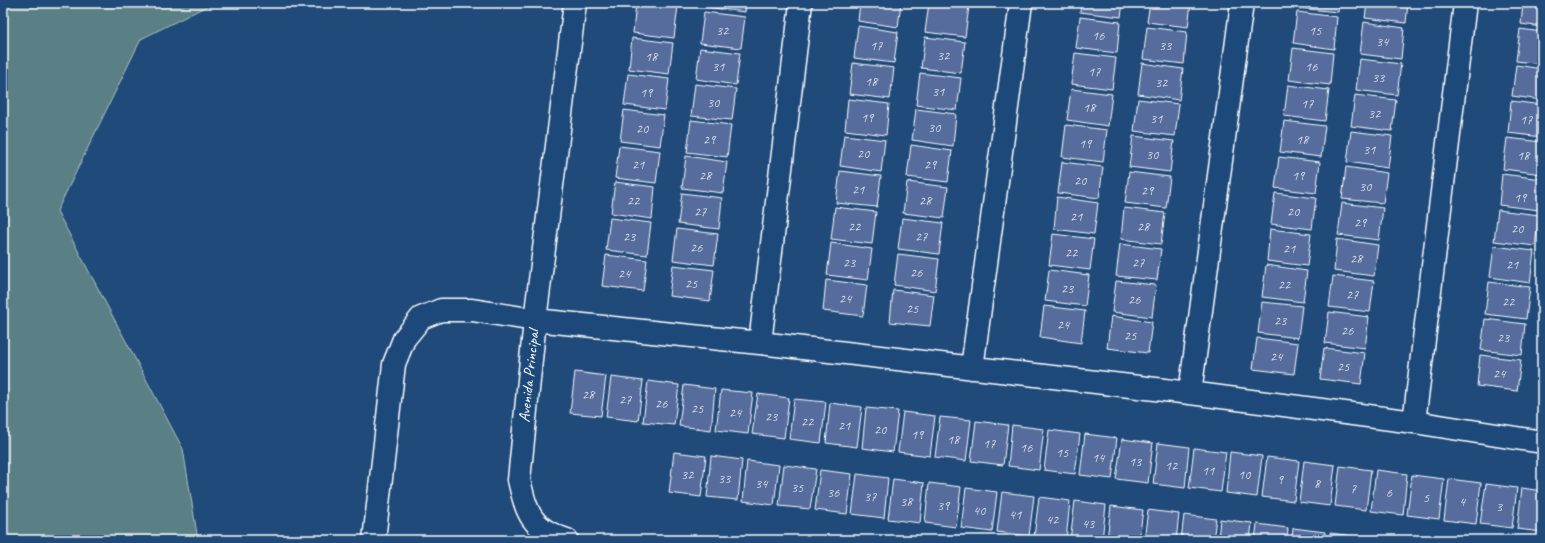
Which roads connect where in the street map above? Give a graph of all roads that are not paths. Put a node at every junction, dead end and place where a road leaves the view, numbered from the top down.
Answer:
1 (575, 3) edge
2 (800, 3) edge
3 (1021, 3) edge
4 (1242, 3) edge
5 (1465, 3) edge
6 (535, 320) junction
7 (760, 343) junction
8 (972, 368) junction
9 (1190, 393) junction
10 (1414, 422) junction
11 (1542, 442) edge
12 (374, 540) edge
13 (567, 540) edge

1 - 6 street
2 - 7 street
3 - 8 street
4 - 9 street
5 - 10 street
6 - 7 street
6 - 12 street, Avenida Principal
6 - 13 street, Avenida Principal
7 - 8 street
8 - 9 street
9 - 10 street
10 - 11 street

